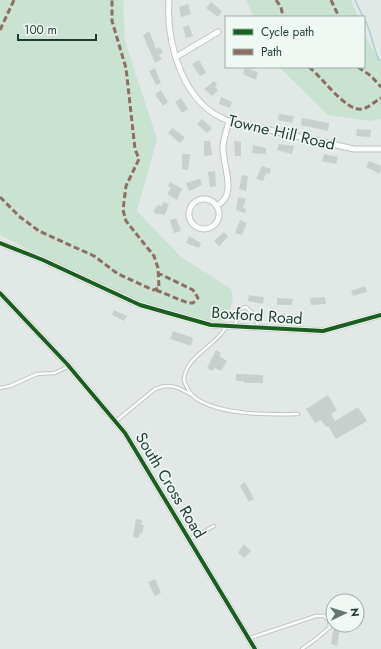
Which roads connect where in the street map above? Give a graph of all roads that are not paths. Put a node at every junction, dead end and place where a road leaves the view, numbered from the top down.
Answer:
1 (169, 0) edge
2 (218, 32) dead end
3 (176, 56) junction
4 (229, 121) junction
5 (381, 149) edge
6 (216, 206) junction
7 (0, 243) edge
8 (0, 292) edge
9 (381, 316) edge
10 (227, 326) junction
11 (234, 327) junction
12 (259, 328) junction
13 (69, 366) junction
14 (0, 388) edge
15 (192, 395) junction
16 (298, 414) dead end
17 (115, 422) junction
18 (214, 526) dead end
19 (190, 538) junction
20 (250, 638) junction
21 (255, 649) edge
22 (302, 649) edge

1 - 3 street, Towne Hill Road
2 - 3 street
3 - 4 street, Towne Hill Road
4 - 5 street, Towne Hill Road
4 - 6 street
6 - 6 street
7 - 10 street, Boxford Road
8 - 13 street, South Cross Road
9 - 12 street, Boxford Road
10 - 11 street, Boxford Road
10 - 15 lane
11 - 12 street, Boxford Road
11 - 12 lane
13 - 14 lane
13 - 17 street, South Cross Road
15 - 16 lane
15 - 17 lane
17 - 19 street, South Cross Road
18 - 19 lane
19 - 20 street, South Cross Road
20 - 21 street, South Cross Road
20 - 22 lane

